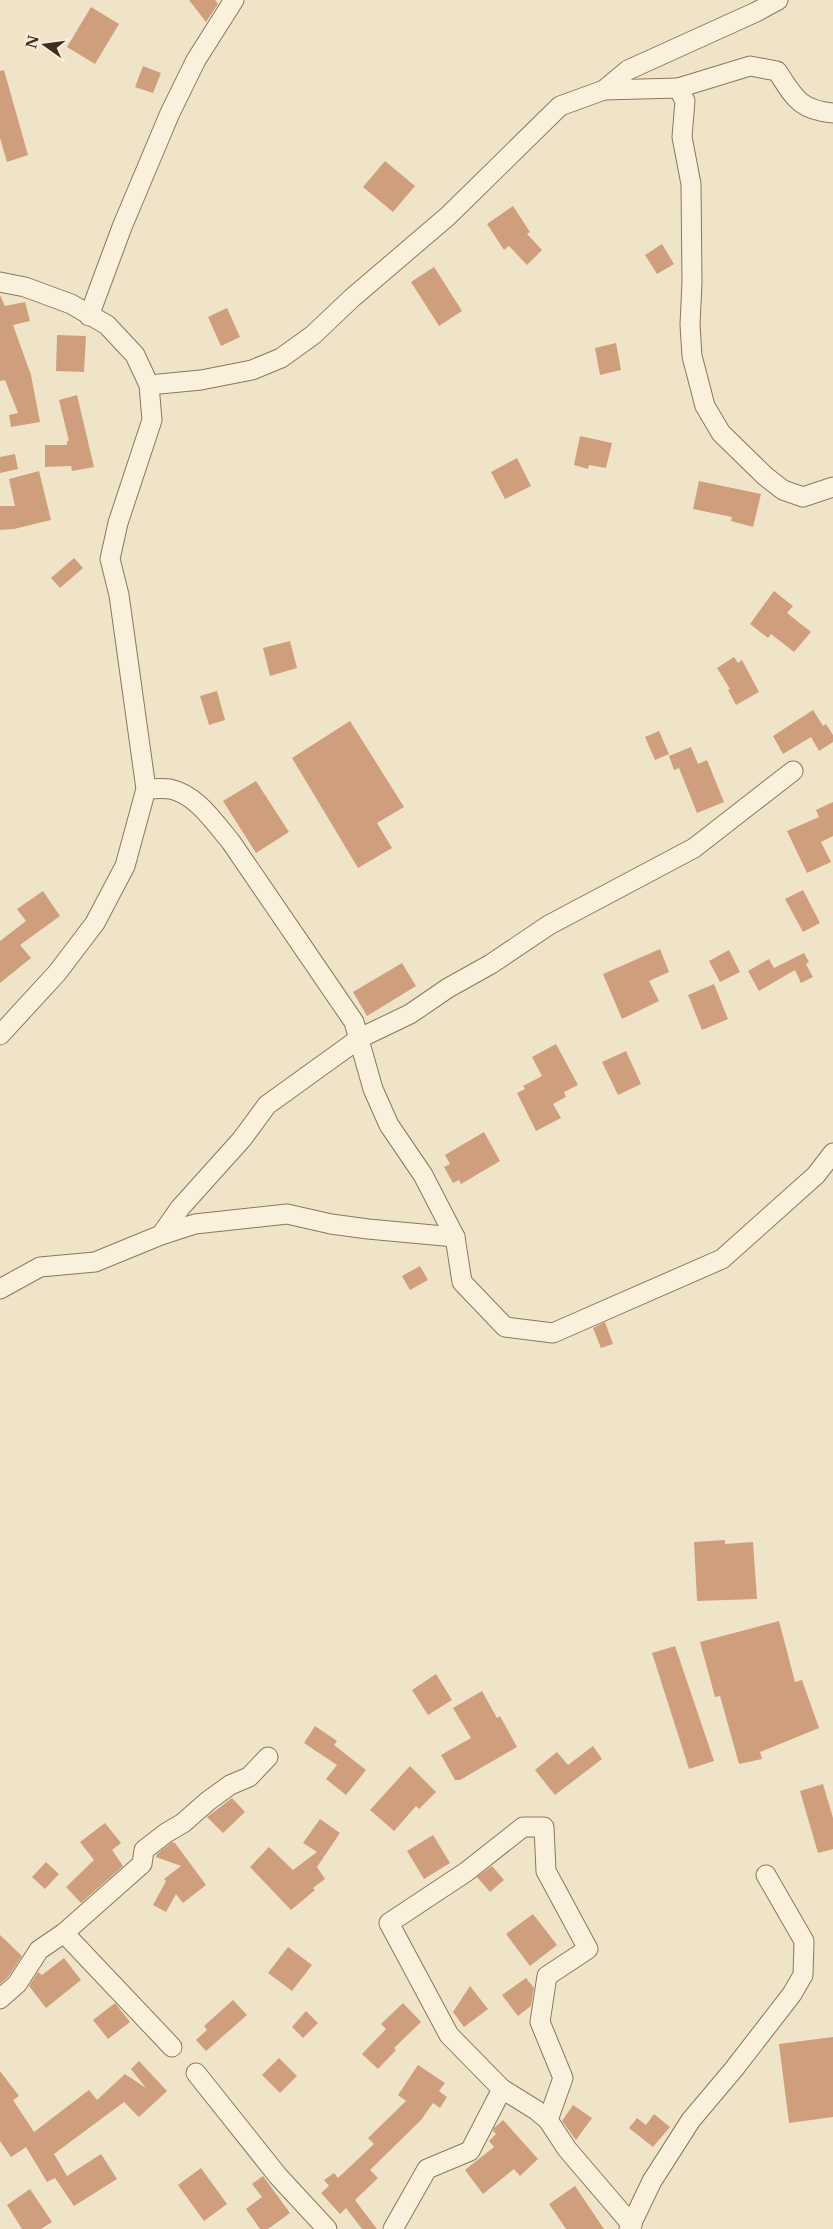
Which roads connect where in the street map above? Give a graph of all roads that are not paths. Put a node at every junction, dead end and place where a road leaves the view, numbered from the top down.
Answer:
1 (234, 0) edge
2 (778, 0) edge
3 (678, 88) junction
4 (604, 90) junction
5 (833, 113) edge
6 (0, 282) edge
7 (89, 316) junction
8 (149, 386) junction
9 (833, 487) edge
10 (793, 771) dead end
11 (146, 789) junction
12 (0, 1035) edge
13 (360, 1038) junction
14 (833, 1153) edge
15 (161, 1235) junction
16 (455, 1237) junction
17 (0, 1289) edge
18 (268, 1757) dead end
19 (766, 1875) dead end
20 (64, 1933) junction
21 (0, 1998) edge
22 (172, 2047) dead end
23 (196, 2073) dead end
24 (502, 2089) junction
25 (548, 2120) junction
26 (630, 2227) edge
27 (327, 2229) edge
28 (393, 2229) edge

1 - 7 street
2 - 4 street
3 - 4 street
3 - 5 street
3 - 9 street
4 - 8 street
6 - 7 street
7 - 8 street
8 - 11 street
10 - 13 street
11 - 12 street
11 - 13 street
13 - 15 street
13 - 16 street
14 - 16 street
15 - 16 street
15 - 17 street
18 - 20 street
19 - 26 street
20 - 21 street
20 - 22 street
23 - 27 street
24 - 25 street
24 - 25 street
24 - 28 street
25 - 26 street

